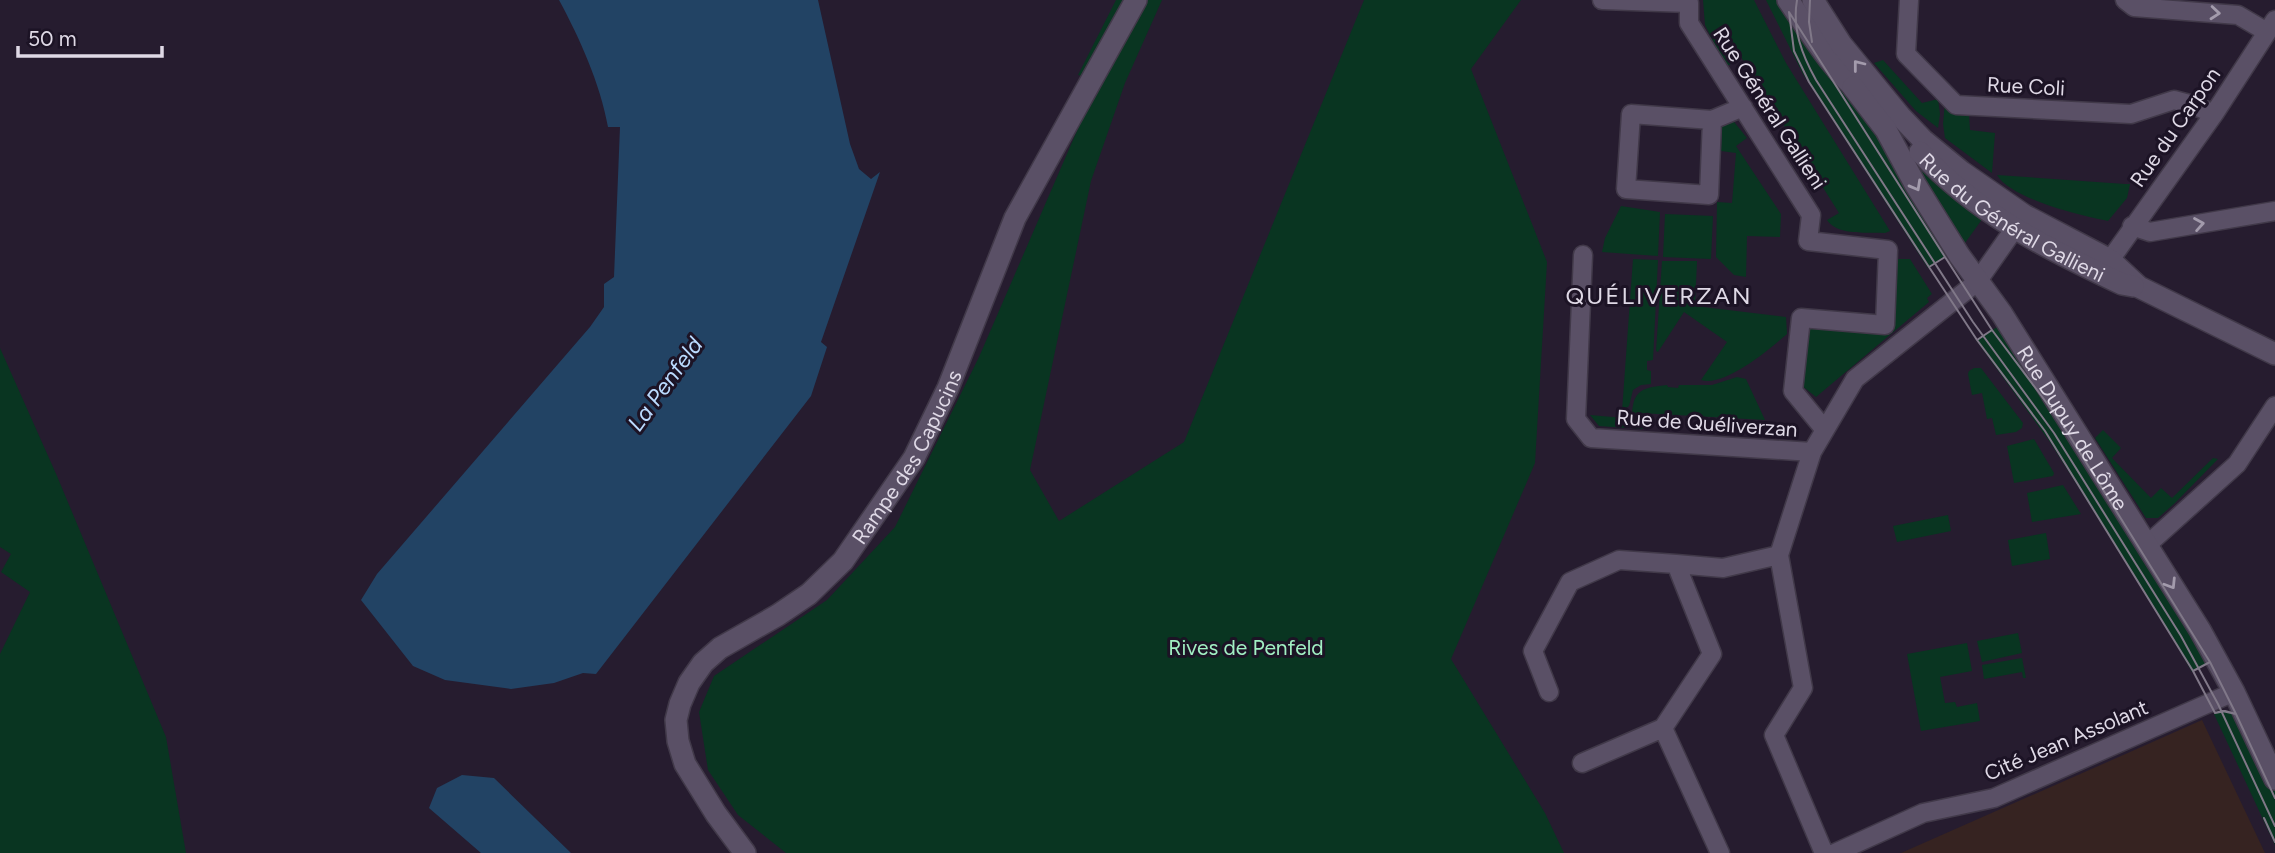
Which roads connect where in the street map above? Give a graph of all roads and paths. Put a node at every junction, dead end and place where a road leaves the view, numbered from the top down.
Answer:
1 (1136, 0) edge
2 (1602, 0) edge
3 (1788, 0) edge
4 (1813, 0) edge
5 (1909, 0) edge
6 (2125, 0) edge
7 (2271, 26) edge
8 (1853, 87) junction
9 (1743, 107) junction
10 (2214, 114) junction
11 (1712, 120) junction
12 (2275, 211) edge
13 (2019, 222) junction
14 (2132, 226) junction
15 (1583, 255) dead end
16 (2110, 260) junction
17 (1977, 282) junction
18 (2139, 287) junction
19 (2275, 354) edge
20 (2275, 406) edge
21 (1825, 430) junction
22 (1812, 453) junction
23 (2147, 545) junction
24 (1779, 555) junction
25 (1676, 564) junction
26 (1549, 692) dead end
27 (2234, 692) junction
28 (1663, 728) junction
29 (1582, 763) dead end
30 (2275, 779) edge
31 (1717, 852) edge
32 (745, 853) edge
33 (1824, 853) edge
34 (1835, 853) edge

1 - 32 main road, Rampe des Capucins
2 - 9 street, Rue Général Gallieni
3 - 8 main road, Rue du Général Gallieni
13 -> 4 main road, Rue du Général Gallieni
5 - 10 street, Rue Coli
6 -> 7 street
7 - 10 street, Rue du Carpon
8 - 13 main road, Rue du Général Gallieni
8 -> 17 main road, Rue Dupuy de Lôme
9 - 11 street
9 - 21 street, Rue Général Gallieni
10 - 14 street, Rue du Carpon
11 - 11 street
14 -> 12 street
13 - 16 main road, Rue du Général Gallieni
13 - 17 street, Rue de Quéliverzan
13 - 18 main road, Rue du Général Gallieni
14 - 16 street, Rue du Carpon
15 - 22 street, Rue de Quéliverzan
16 - 18 main road, Rue du Général Gallieni
17 - 21 street, Rue de Quéliverzan
17 - 23 main road, Rue Dupuy de Lôme
18 - 19 main road, Rue du Général Gallieni
20 - 23 street
21 - 22 street, Rue de Quéliverzan
22 - 24 street
23 -> 27 main road, Rue Dupuy de Lôme
24 - 25 street
24 - 33 street
25 - 26 street
25 - 28 street
27 - 30 main road, Rue Dupuy de Lôme
27 - 34 street, Cité Jean Assolant
28 - 29 street
28 - 31 street

